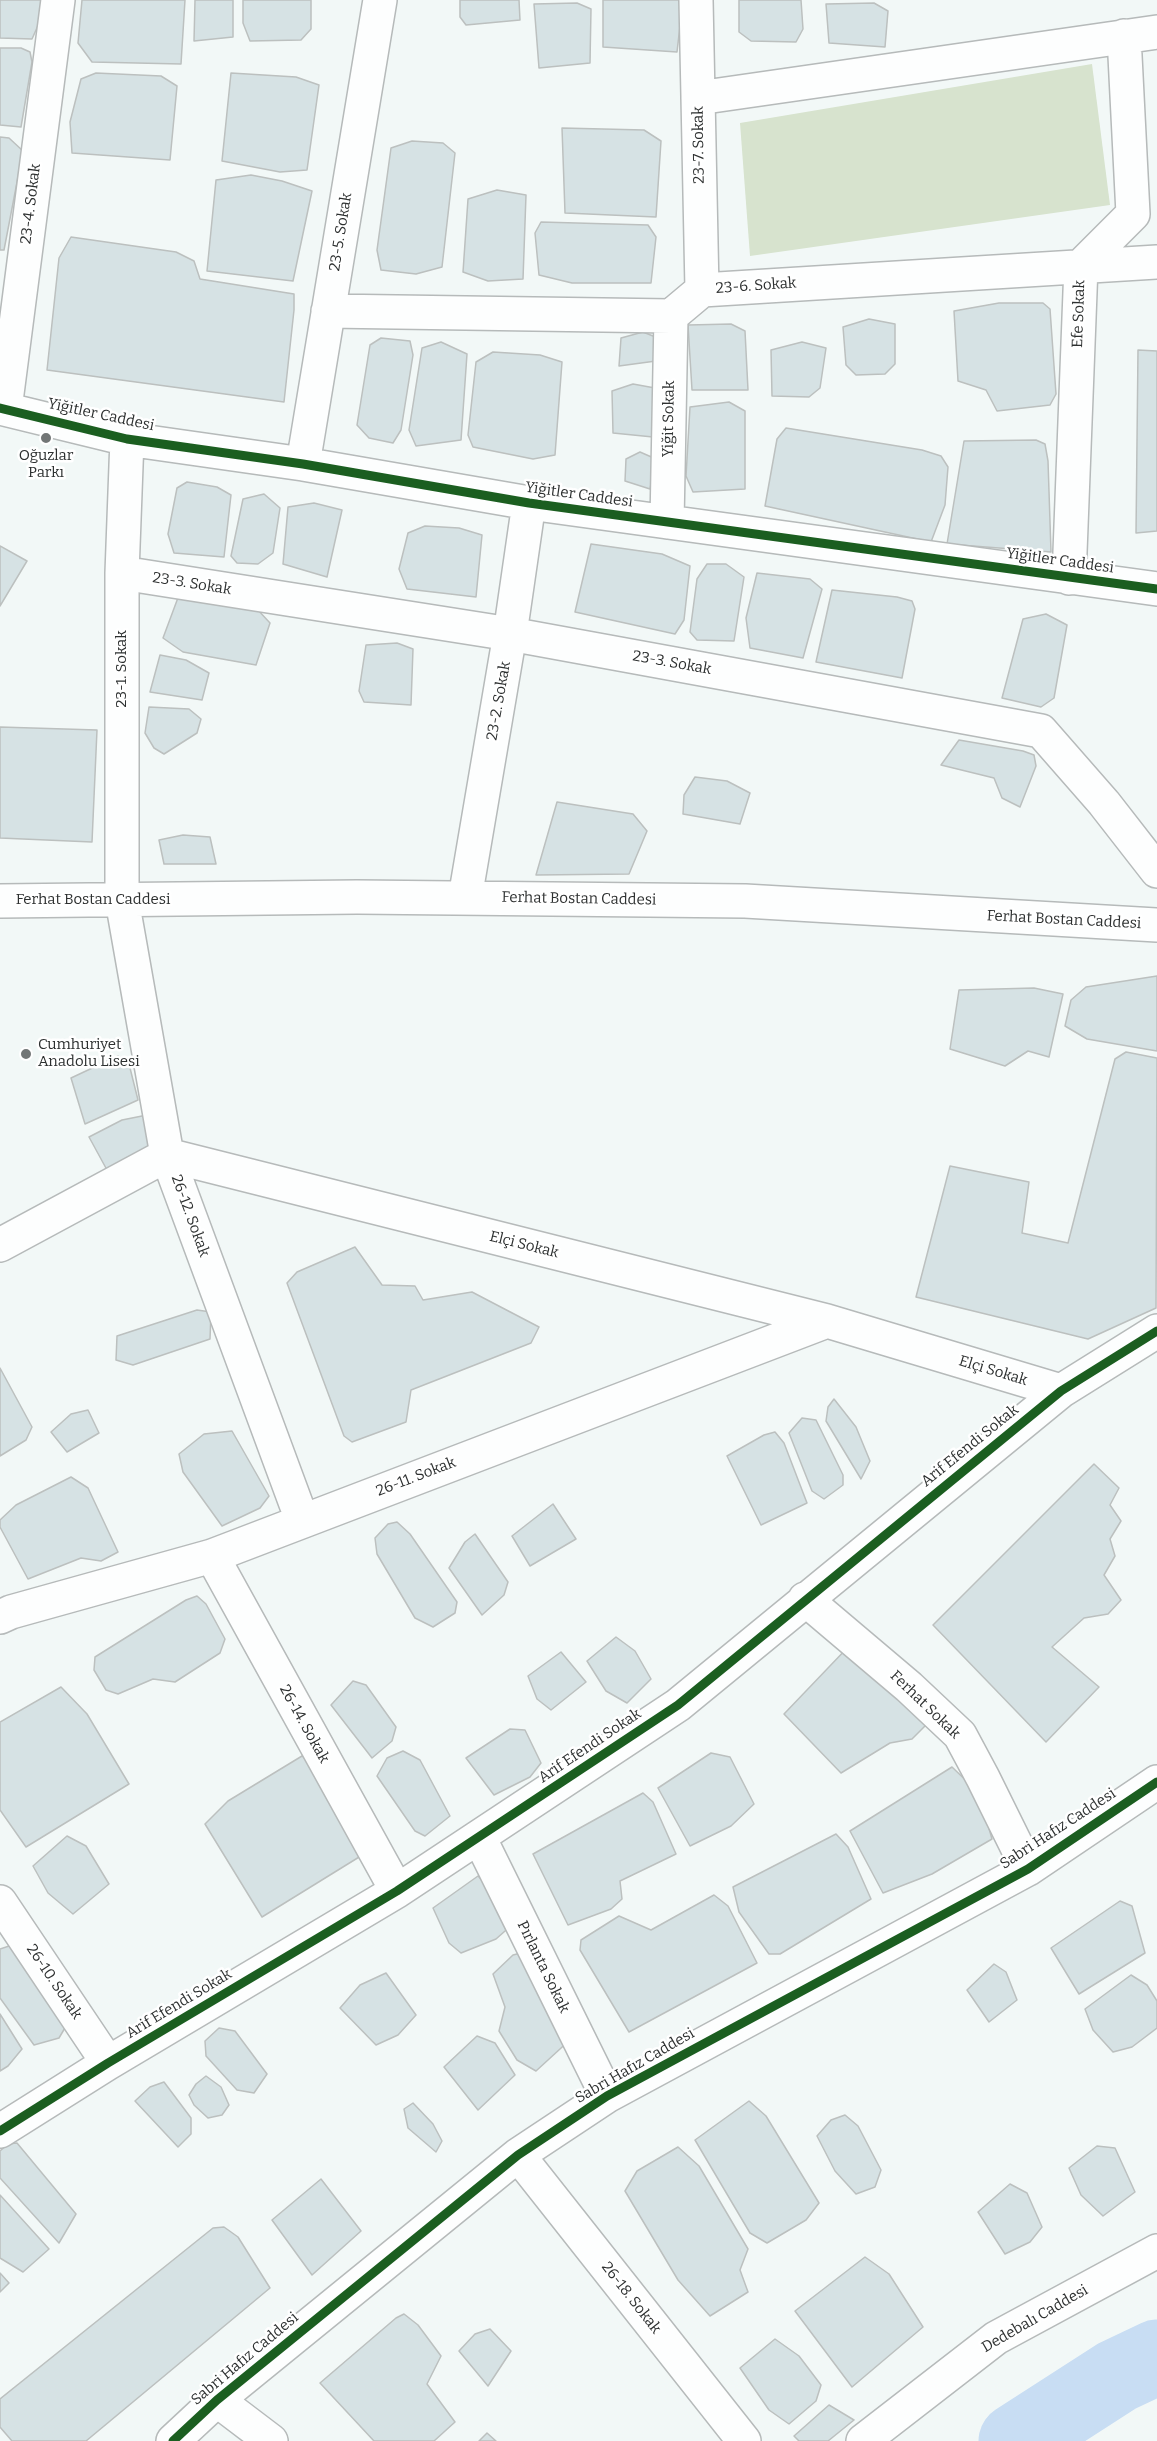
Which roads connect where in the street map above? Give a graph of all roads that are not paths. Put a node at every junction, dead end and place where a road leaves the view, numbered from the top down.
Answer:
1 (58, 0) edge
2 (380, 0) edge
3 (696, 0) edge
4 (1157, 32) edge
5 (1124, 36) junction
6 (698, 98) junction
7 (1157, 262) edge
8 (1081, 266) junction
9 (702, 290) junction
10 (328, 311) junction
11 (671, 316) junction
12 (2, 408) edge
13 (127, 439) junction
14 (303, 464) junction
15 (529, 503) junction
16 (667, 522) junction
17 (122, 573) junction
18 (1069, 578) junction
19 (1157, 589) edge
20 (510, 634) junction
21 (1157, 871) edge
22 (465, 898) junction
23 (122, 900) junction
24 (0, 901) edge
25 (1157, 925) edge
26 (167, 1155) junction
27 (0, 1245) edge
28 (827, 1321) junction
29 (1157, 1331) edge
30 (1061, 1391) junction
31 (302, 1520) junction
32 (212, 1556) junction
33 (805, 1599) junction
34 (0, 1617) edge
35 (1157, 1782) edge
36 (479, 1837) junction
37 (1028, 1869) junction
38 (397, 1891) junction
39 (0, 1902) edge
40 (108, 2063) junction
41 (607, 2096) junction
42 (0, 2131) edge
43 (518, 2155) junction
44 (1157, 2251) edge
45 (217, 2400) junction
46 (173, 2441) edge
47 (271, 2441) edge
48 (744, 2441) edge
49 (863, 2441) edge

1 - 12 street, 23-4. Sokak
2 - 10 street, 23-5. Sokak
3 - 6 street, 23-7. Sokak
4 - 5 street
5 - 6 street
5 - 8 street, Efe Sokak
6 - 9 street, 23-7. Sokak
7 - 8 street, 23-6. Sokak
8 - 9 street, 23-6. Sokak
8 - 18 street, Efe Sokak
9 - 11 street, 23-6. Sokak
10 - 11 street
10 - 14 street, 23-5. Sokak
11 - 16 street, Yiğit Sokak
12 - 13 street, Yiğitler Caddesi
13 - 14 street, Yiğitler Caddesi
13 - 17 street, 23-1. Sokak
14 - 15 street, Yiğitler Caddesi
15 - 16 street, Yiğitler Caddesi
15 - 20 street, 23-2. Sokak
16 - 18 street, Yiğitler Caddesi
17 - 20 street, 23-3. Sokak
17 - 23 street, 23-1. Sokak
18 - 19 street, Yiğitler Caddesi
20 - 21 street, 23-3. Sokak
20 - 22 street, 23-2. Sokak
22 - 23 street, Ferhat Bostan Caddesi
22 - 25 street, Ferhat Bostan Caddesi
23 - 24 street, Ferhat Bostan Caddesi
23 - 26 street, 26-12. Sokak
26 - 27 street
26 - 28 street, Elçi Sokak
26 - 31 street, 26-12. Sokak
28 - 30 street, Elçi Sokak
28 - 31 street, 26-11. Sokak
29 - 30 street, Arif Efendi Sokak
30 - 33 street, Arif Efendi Sokak
31 - 32 street, 26-11. Sokak
32 - 34 street, 26-11. Sokak
32 - 38 street, 26-14. Sokak
33 - 36 street, Arif Efendi Sokak
33 - 37 street, Ferhat Sokak
35 - 37 street, Sabri Hafız Caddesi
36 - 38 street, Arif Efendi Sokak
36 - 41 street, Pırlanta Sokak
37 - 41 street, Sabri Hafız Caddesi
38 - 40 street, Arif Efendi Sokak
39 - 40 street, 26-10. Sokak
40 - 42 street, Arif Efendi Sokak
41 - 43 street, Sabri Hafız Caddesi
43 - 45 street, Sabri Hafız Caddesi
43 - 48 street, 26-18. Sokak
44 - 49 street, Dedebalı Caddesi
45 - 46 street, Sabri Hafız Caddesi
45 - 47 street

